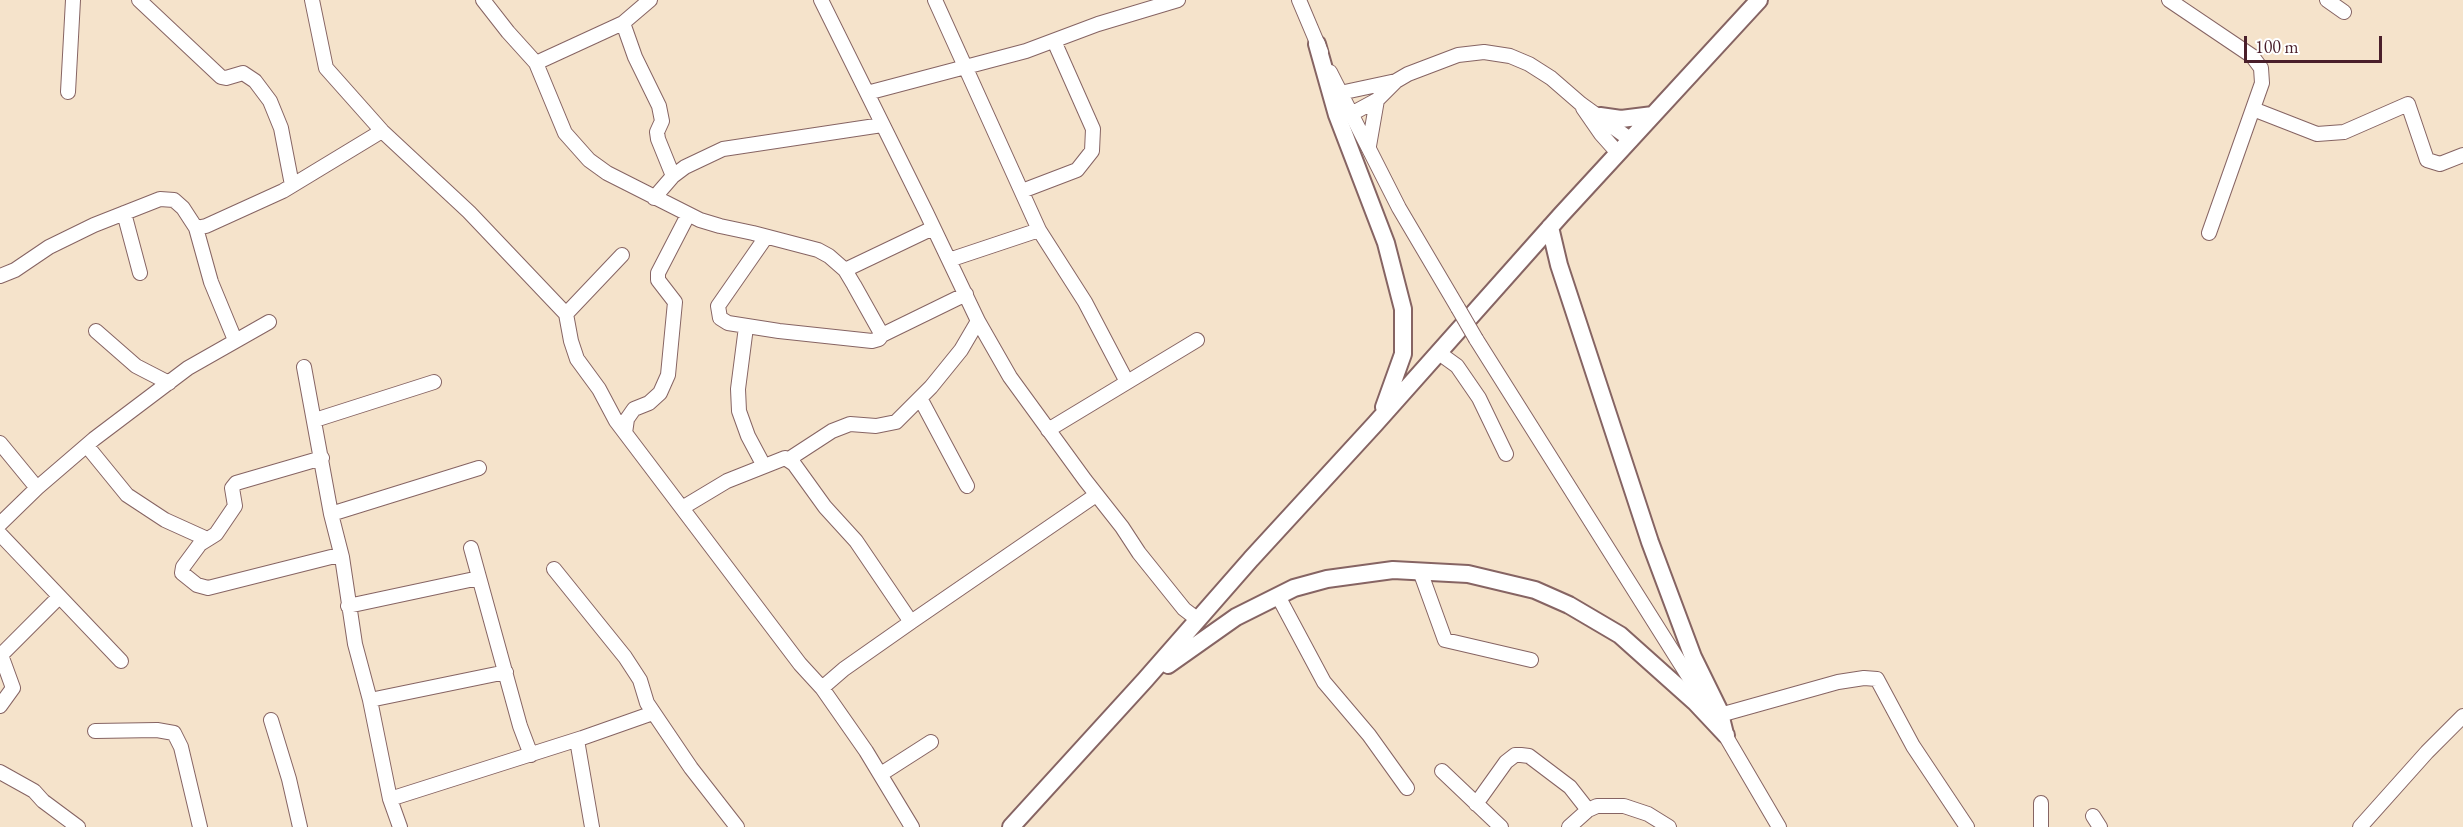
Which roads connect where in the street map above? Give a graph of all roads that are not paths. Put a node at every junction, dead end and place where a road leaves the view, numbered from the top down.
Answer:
1 (73, 0) edge
2 (139, 0) edge
3 (312, 0) edge
4 (483, 0) edge
5 (650, 0) edge
6 (821, 0) edge
7 (935, 0) edge
8 (1178, 0) edge
9 (1299, 0) edge
10 (1759, 0) edge
11 (2169, 0) edge
12 (2327, 0) edge
13 (2344, 12) dead end
14 (623, 23) junction
15 (1054, 40) junction
16 (1317, 44) junction
17 (536, 63) junction
18 (967, 68) junction
19 (1396, 81) junction
20 (68, 92) dead end
21 (867, 93) junction
22 (1341, 93) junction
23 (1377, 100) junction
24 (1581, 104) junction
25 (2253, 109) junction
26 (1353, 113) junction
27 (1653, 115) junction
28 (1600, 116) junction
29 (882, 125) junction
30 (382, 130) junction
31 (1631, 140) junction
32 (1369, 147) junction
33 (1618, 153) junction
34 (2463, 155) edge
35 (673, 176) junction
36 (292, 186) junction
37 (1022, 191) junction
38 (654, 198) junction
39 (124, 213) junction
40 (688, 215) junction
41 (1550, 227) junction
42 (196, 228) junction
43 (933, 228) junction
44 (1039, 230) junction
45 (2209, 233) dead end
46 (766, 237) junction
47 (622, 255) dead end
48 (949, 260) junction
49 (845, 270) junction
50 (140, 273) dead end
51 (0, 276) edge
52 (966, 294) junction
53 (566, 314) junction
54 (978, 321) junction
55 (269, 322) dead end
56 (746, 327) junction
57 (96, 331) dead end
58 (882, 335) junction
59 (235, 340) junction
60 (1197, 340) dead end
61 (1439, 353) junction
62 (304, 367) dead end
63 (434, 382) dead end
64 (1127, 382) junction
65 (169, 383) junction
66 (920, 398) junction
67 (315, 420) junction
68 (1376, 424) junction
69 (1048, 430) junction
70 (625, 433) junction
71 (0, 442) edge
72 (87, 446) junction
73 (1506, 454) dead end
74 (322, 458) junction
75 (789, 459) junction
76 (764, 466) junction
77 (479, 468) dead end
78 (967, 486) dead end
79 (37, 488) junction
80 (1095, 495) junction
81 (682, 508) junction
82 (331, 514) junction
83 (0, 524) edge
84 (0, 534) edge
85 (207, 539) junction
86 (471, 548) dead end
87 (342, 557) junction
88 (554, 569) dead end
89 (1420, 571) junction
90 (479, 578) junction
91 (1278, 596) junction
92 (59, 597) junction
93 (348, 606) junction
94 (1197, 619) junction
95 (911, 622) junction
96 (1531, 660) dead end
97 (121, 662) dead end
98 (507, 672) junction
99 (1145, 680) junction
100 (822, 688) junction
101 (370, 700) junction
102 (0, 706) edge
103 (653, 713) junction
104 (1720, 715) junction
105 (2463, 716) edge
106 (272, 720) dead end
107 (95, 731) dead end
108 (1725, 735) junction
109 (577, 740) junction
110 (931, 742) dead end
111 (531, 755) junction
112 (1442, 771) dead end
113 (0, 772) edge
114 (881, 774) junction
115 (1407, 788) dead end
116 (390, 799) junction
117 (2041, 803) dead end
118 (1476, 804) junction
119 (1588, 810) junction
120 (78, 827) edge
121 (200, 827) edge
122 (300, 827) edge
123 (400, 827) edge
124 (592, 827) edge
125 (737, 827) edge
126 (912, 827) edge
127 (1011, 827) edge
128 (1501, 827) edge
129 (1569, 827) edge
130 (1669, 827) edge
131 (1779, 827) edge
132 (1967, 827) edge
133 (2040, 827) edge
134 (2361, 827) edge

1 - 20 street
2 - 36 street
3 - 30 street
4 - 17 street
5 - 14 street
6 - 21 street
7 - 18 street
8 - 15 street
9 - 16 street
10 - 27 main road
11 - 25 street
12 - 13 street
14 - 17 street
14 - 35 street
15 - 18 street
15 - 37 street
16 - 22 street
16 - 68 main road
17 - 38 street
18 - 21 street
18 - 37 street
19 - 22 street
19 - 23 street
19 - 24 street
21 - 29 street
22 - 26 street
23 - 26 street
23 - 32 street
24 - 28 street
24 - 33 street
25 - 34 street
25 - 45 street
26 - 32 street
27 - 28 main road
27 - 31 main road
28 - 31 street
29 - 35 street
29 - 43 street
30 - 36 street
30 - 53 street
31 - 33 main road
32 - 108 street, bridge
33 - 41 main road
35 - 38 street
36 - 42 street
37 - 44 street
38 - 40 street
39 - 42 street
39 - 50 street
39 - 51 street
40 - 46 street
40 - 70 street
41 - 61 main road
41 - 104 main road
42 - 59 street
43 - 48 street
43 - 49 street
44 - 48 street
44 - 64 street
46 - 49 street
46 - 56 street
47 - 53 street
48 - 52 street
49 - 58 street
52 - 54 street
52 - 58 street
53 - 70 street
54 - 66 street
54 - 69 street
55 - 59 street
56 - 58 street
56 - 76 street
57 - 65 street
59 - 65 street
60 - 64 street
61 - 68 main road
61 - 73 street
62 - 67 street
63 - 67 street
64 - 69 street
65 - 72 street
66 - 75 street
66 - 78 street
67 - 74 street
68 - 94 main road
69 - 80 street
70 - 81 street
71 - 79 street
72 - 79 street
72 - 85 street
74 - 82 street
74 - 85 street
75 - 76 street
75 - 95 street
76 - 81 street
77 - 82 street
79 - 83 street
80 - 94 street
80 - 95 street
81 - 100 street
82 - 87 street
84 - 92 street
85 - 87 street
86 - 90 street
87 - 93 street
88 - 103 street
89 - 91 main road
89 - 96 street
89 - 108 main road
90 - 93 street
90 - 98 street
91 - 99 main road
91 - 115 street
92 - 97 street
92 - 102 street
93 - 101 street
94 - 99 main road
95 - 100 street
98 - 101 street
98 - 111 street
99 - 127 main road
100 - 114 street
101 - 116 street
103 - 109 street
103 - 125 street
104 - 108 main road
104 - 132 street
105 - 134 street
106 - 122 street
107 - 121 street
108 - 131 street
109 - 111 street
109 - 124 street
110 - 114 street
111 - 116 street
112 - 118 street
113 - 120 street
114 - 126 street
116 - 123 street
117 - 133 street
118 - 119 street
118 - 128 street
119 - 129 street
119 - 130 street

